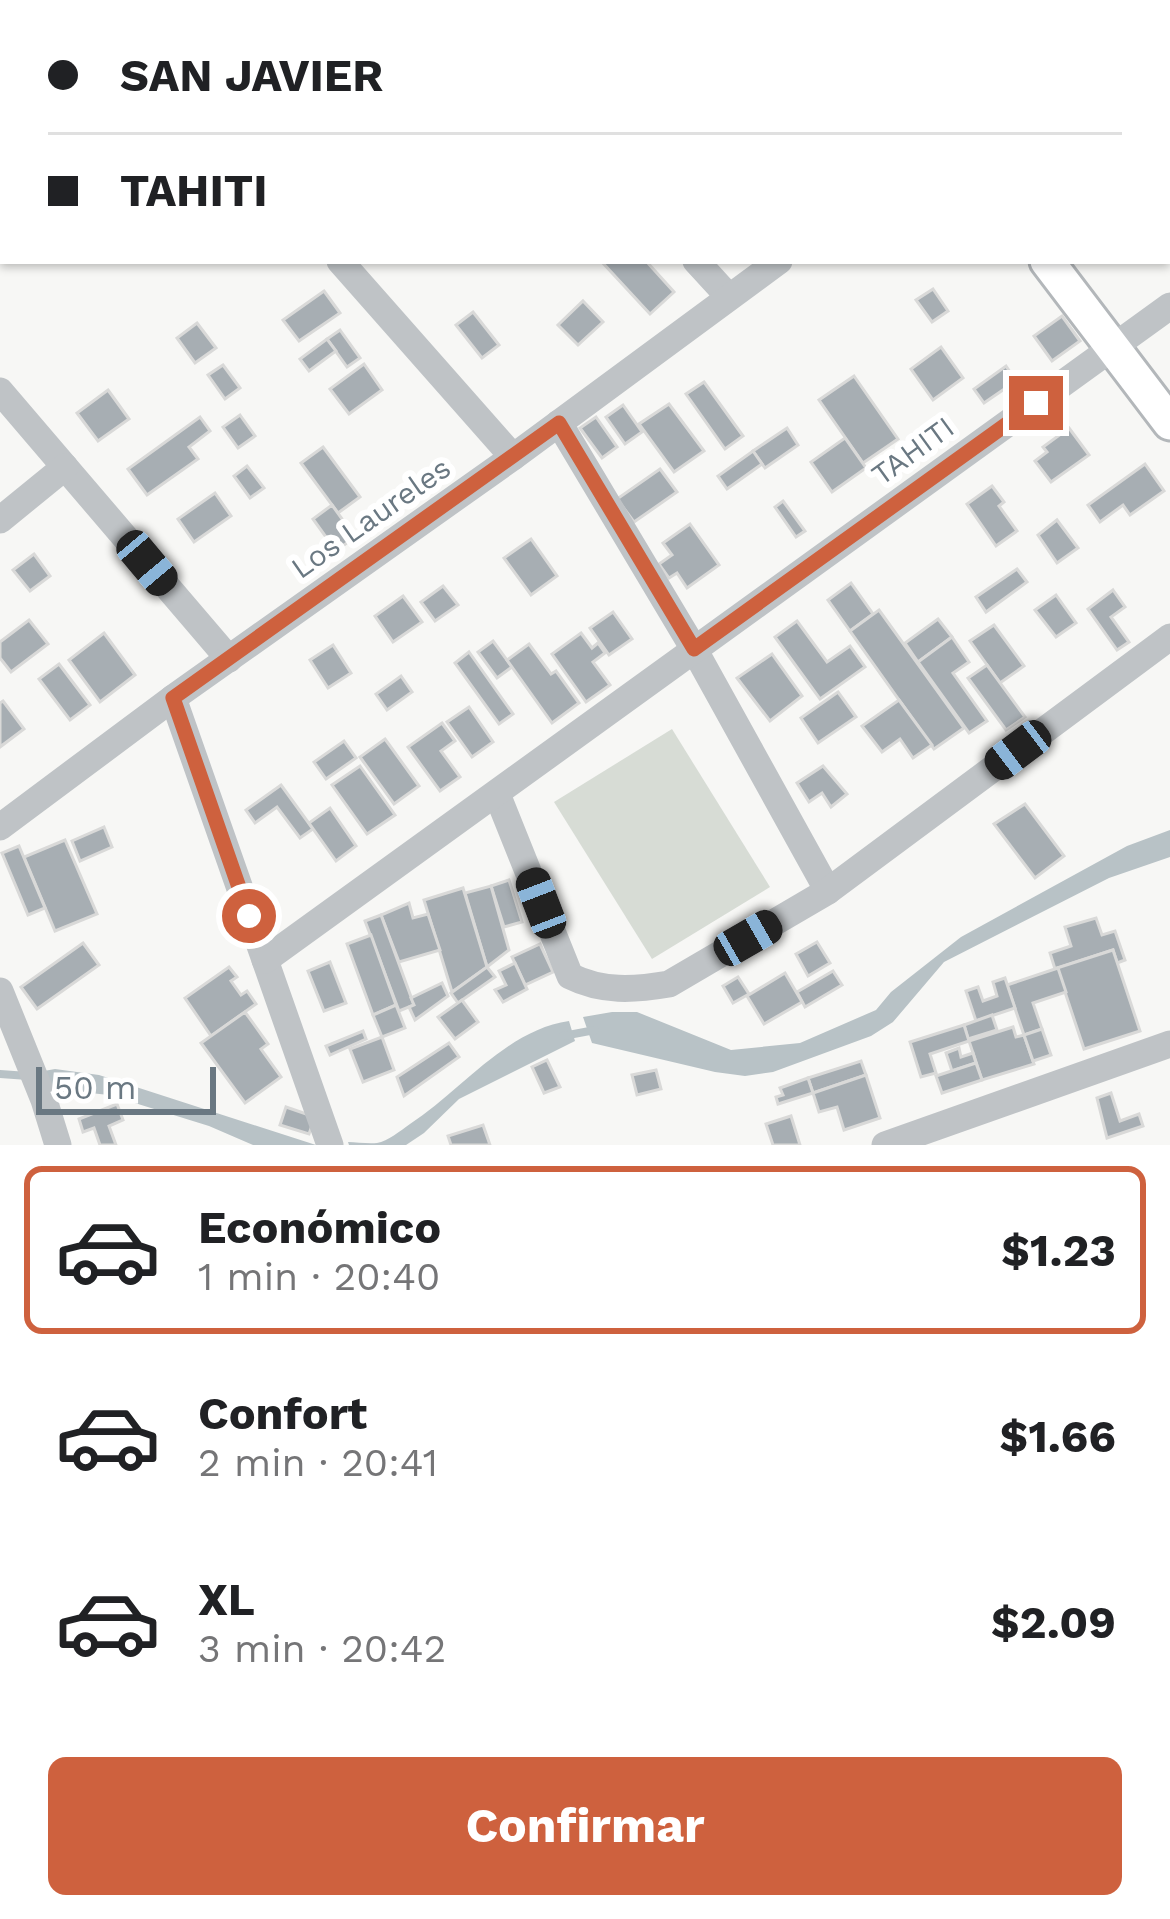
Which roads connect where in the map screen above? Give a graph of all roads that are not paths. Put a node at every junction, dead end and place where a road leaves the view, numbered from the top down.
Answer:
1 (343, 264) edge
2 (700, 264) edge
3 (774, 264) edge
4 (1049, 264) edge
5 (729, 297) junction
6 (1170, 306) edge
7 (1112, 348) junction
8 (0, 391) edge
9 (559, 423) junction
10 (1170, 424) edge
11 (512, 457) junction
12 (65, 467) junction
13 (0, 520) edge
14 (1170, 637) edge
15 (694, 649) junction
16 (229, 659) junction
17 (173, 698) junction
18 (497, 794) junction
19 (0, 827) edge
20 (828, 891) junction
21 (265, 960) junction
22 (0, 991) edge
23 (1168, 1050) edge
24 (326, 1134) edge
25 (915, 1140) edge
26 (58, 1145) edge
27 (885, 1145) edge

1 - 11 street
2 - 5 street
3 - 5 street, Los Laureles
4 - 7 main road
5 - 9 street, Los Laureles
6 - 7 street, TAHITI
7 - 10 main road
7 - 15 street, TAHITI
8 - 12 street
9 - 11 street, Los Laureles
9 - 15 street
11 - 16 street, Los Laureles
12 - 13 street
12 - 16 street
14 - 20 street
15 - 18 street, TAHITI
15 - 20 street
16 - 17 street, Los Laureles
17 - 19 street, Los Laureles
17 - 21 street
18 - 20 street
18 - 21 street, TAHITI
21 - 24 street
22 - 26 street
23 - 25 street
25 - 27 street

